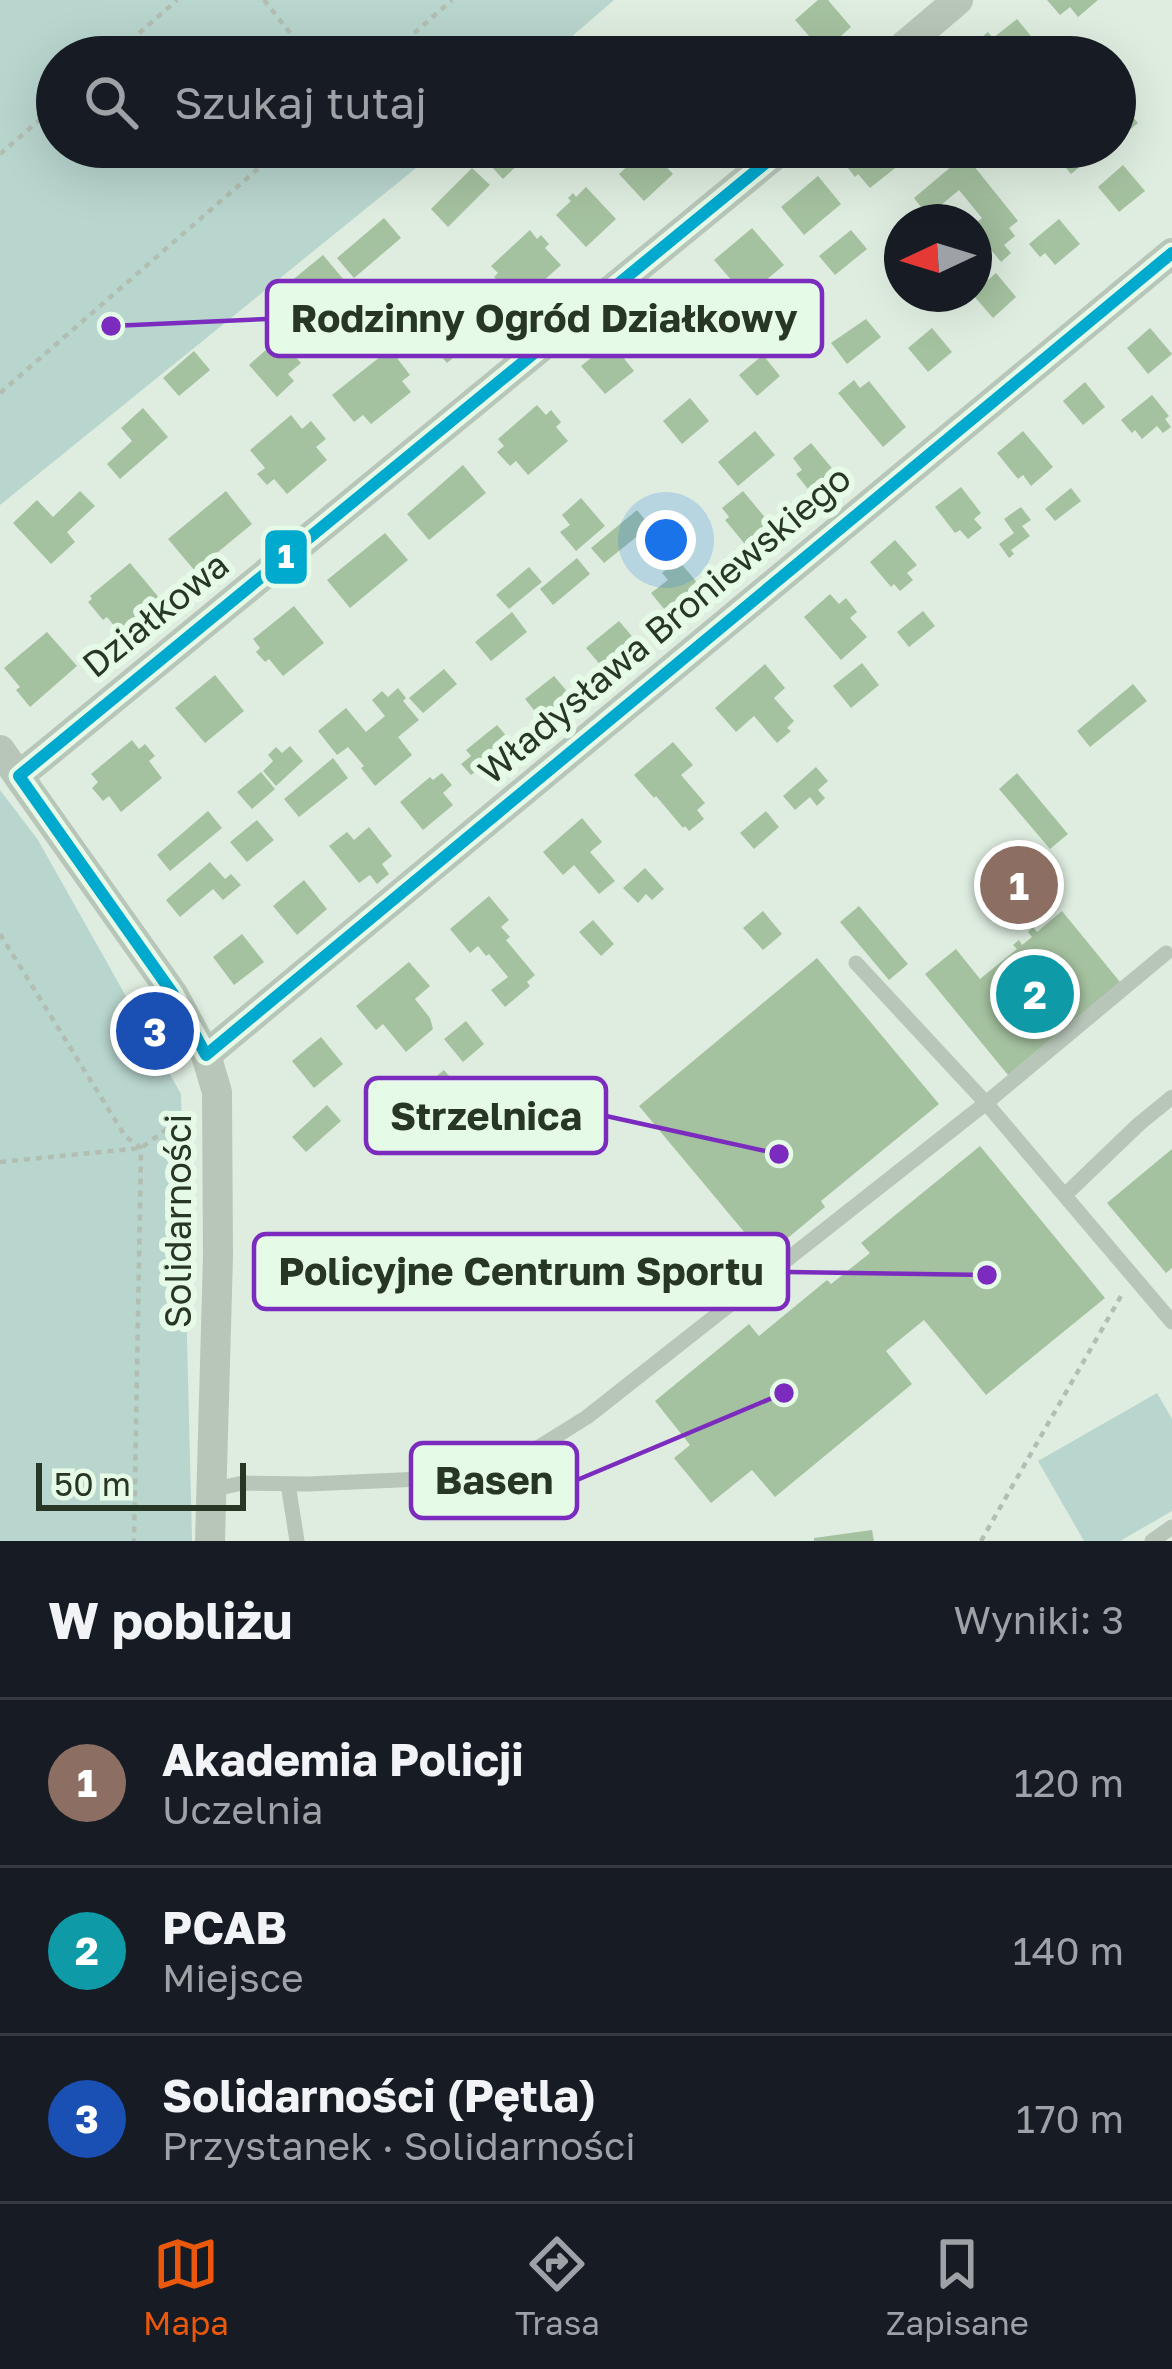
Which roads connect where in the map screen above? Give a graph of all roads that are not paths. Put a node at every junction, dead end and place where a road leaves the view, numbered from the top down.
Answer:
1 (958, 0) edge
2 (916, 36) edge
3 (759, 168) edge
4 (1172, 254) edge
5 (0, 750) edge
6 (19, 776) junction
7 (1166, 953) dead end
8 (856, 962) dead end
9 (206, 1054) junction
10 (1172, 1097) edge
11 (986, 1103) junction
12 (1065, 1196) junction
13 (1172, 1322) edge
14 (288, 1484) junction
15 (210, 1490) junction
16 (1172, 1527) edge
17 (210, 1541) edge
18 (296, 1541) edge
19 (1152, 1541) edge

1 - 2 street
3 - 6 street, Działkowa
4 - 9 street, Władysława Broniewskiego
5 - 6 street, Solidarności
6 - 9 street, Solidarności
7 - 11 lane
8 - 11 lane
9 - 15 street, Solidarności
10 - 12 lane
11 - 12 lane
11 - 14 lane
12 - 13 lane
14 - 15 lane
14 - 18 lane
15 - 17 street, Solidarności
16 - 19 lane

